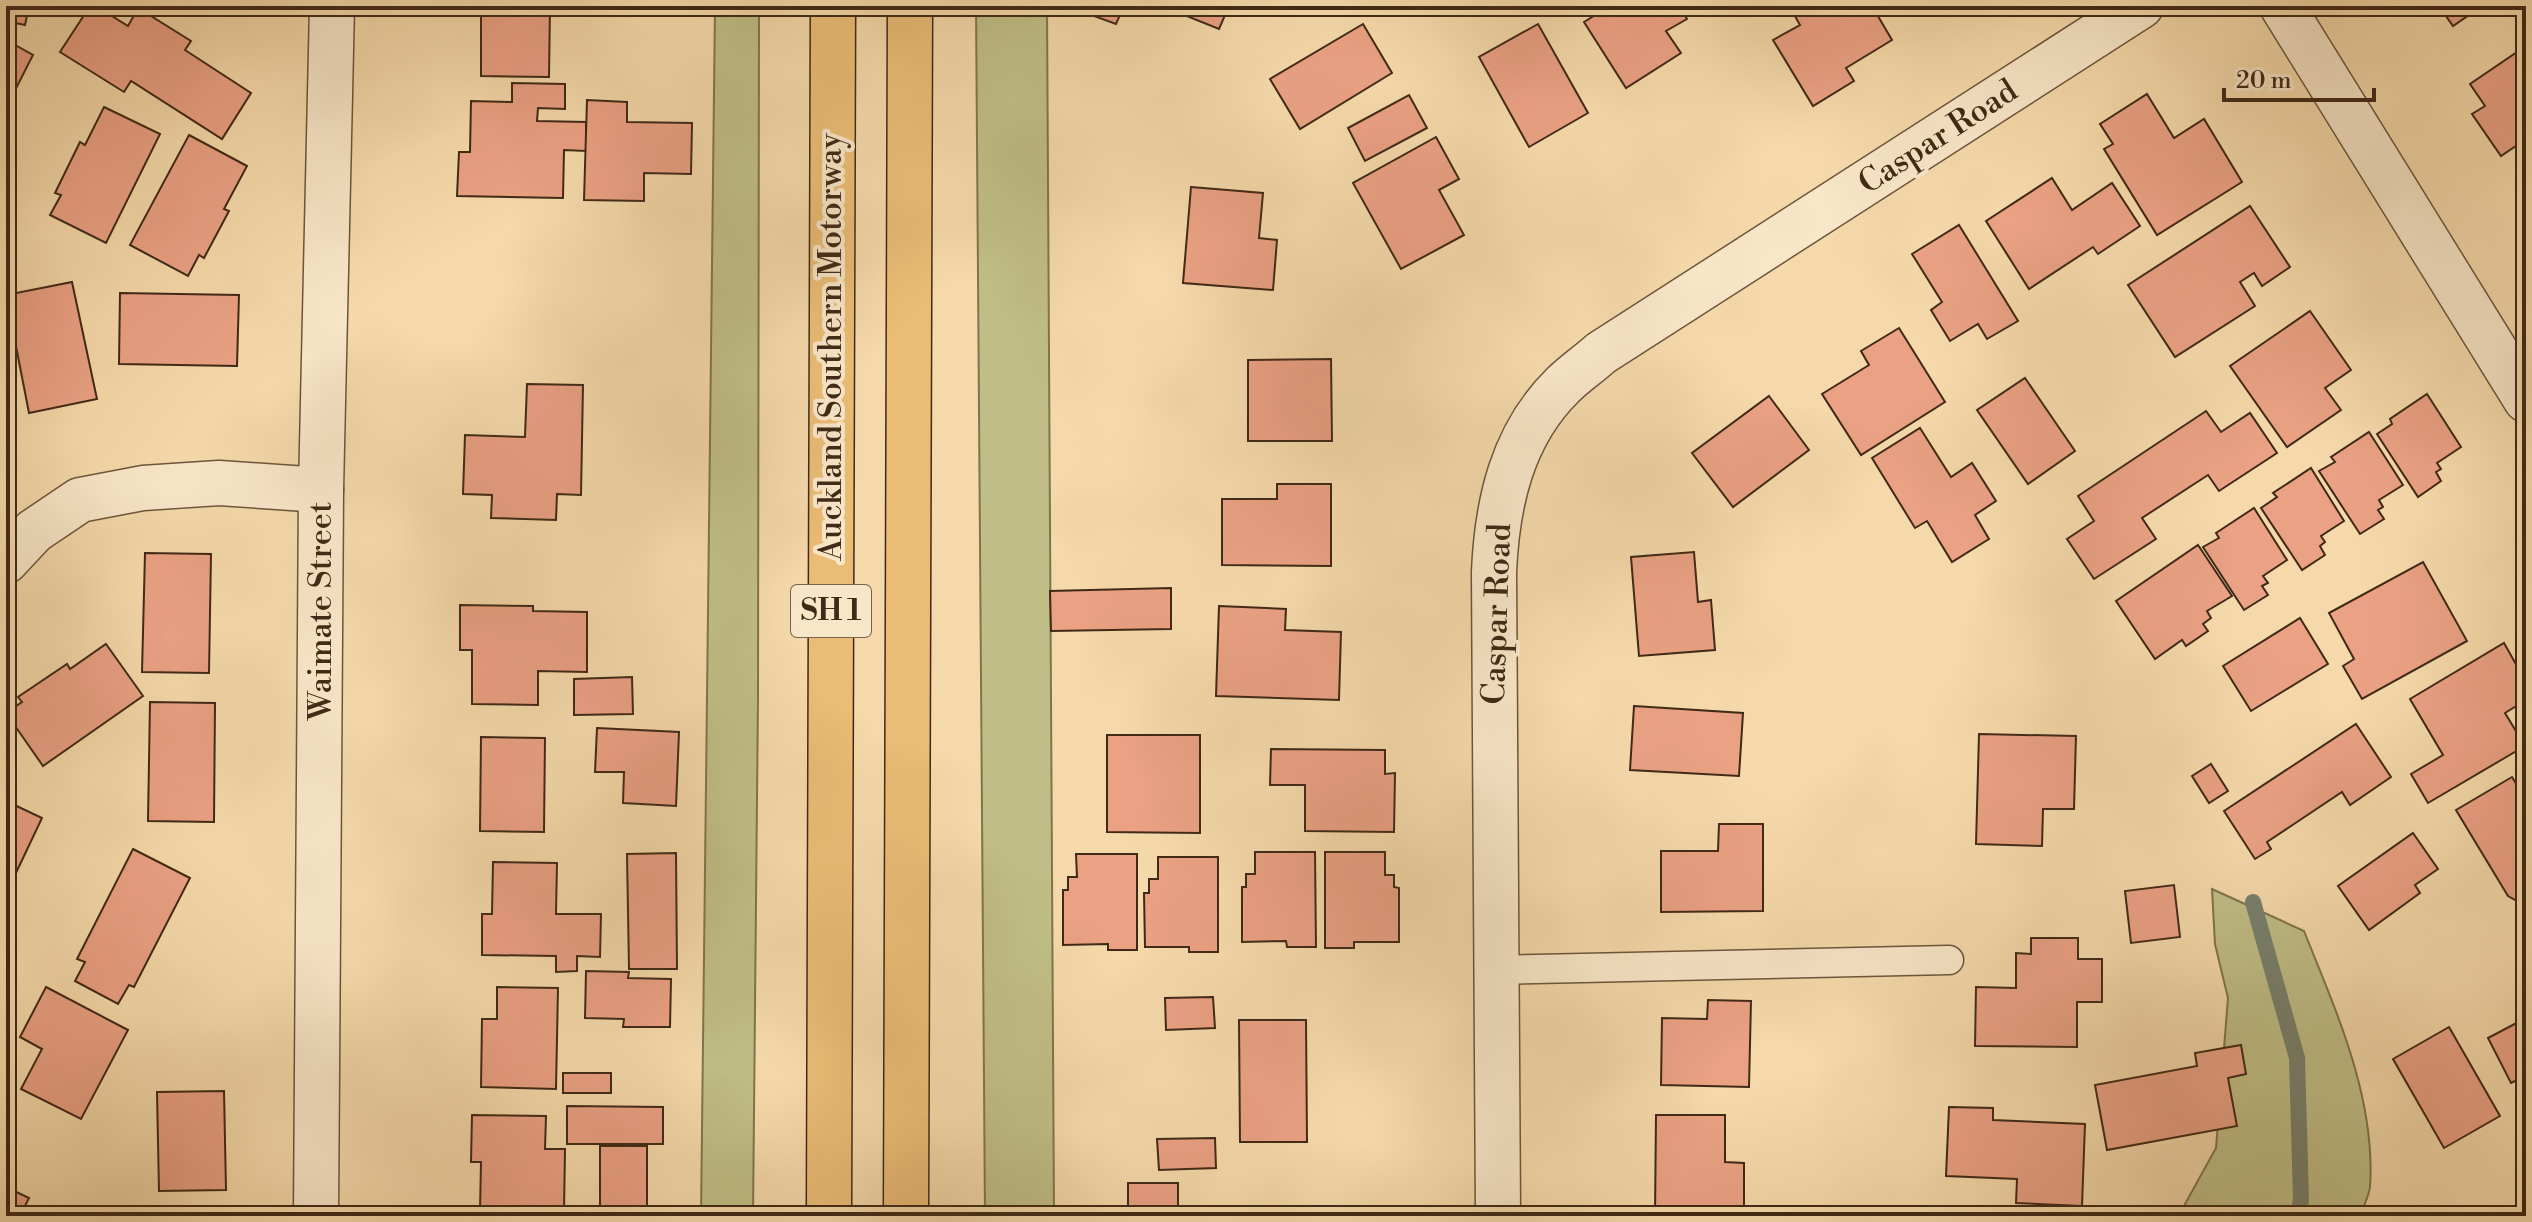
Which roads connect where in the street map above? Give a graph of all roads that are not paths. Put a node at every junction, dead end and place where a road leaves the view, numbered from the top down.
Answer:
1 (332, 6) edge
2 (833, 6) edge
3 (910, 6) edge
4 (2141, 6) edge
5 (2282, 6) edge
6 (2526, 400) edge
7 (321, 490) junction
8 (6, 561) edge
9 (1949, 960) dead end
10 (1495, 970) junction
11 (316, 1216) edge
12 (829, 1216) edge
13 (906, 1216) edge
14 (1498, 1216) edge

1 - 7 street, Waimate Street
2 - 12 highway, Auckland Southern Motorway / SH 1
3 - 13 highway, SH 1
4 - 10 street, Caspar Road
5 - 6 street
7 - 8 street
7 - 11 street, Waimate Street
9 - 10 lane
10 - 14 street, Caspar Road

